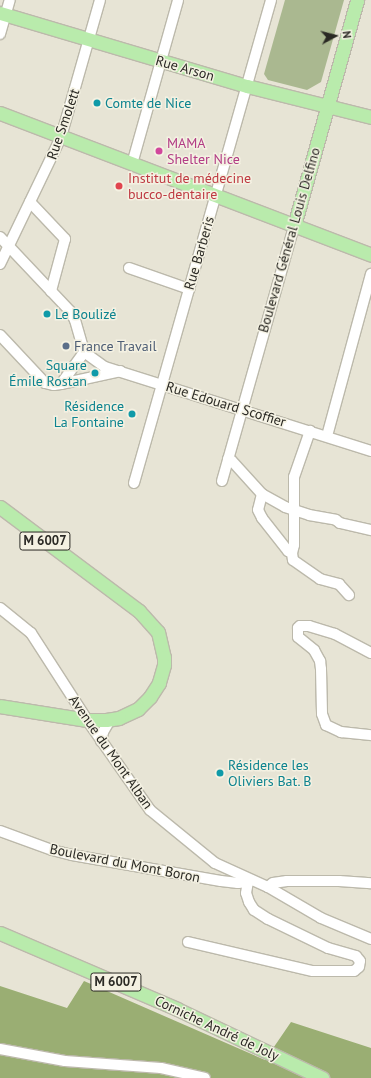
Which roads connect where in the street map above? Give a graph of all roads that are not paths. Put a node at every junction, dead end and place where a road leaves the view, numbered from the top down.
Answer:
1 (10, 0) edge
2 (100, 0) edge
3 (178, 0) edge
4 (271, 0) edge
5 (357, 0) edge
6 (3, 14) edge
7 (0, 34) edge
8 (89, 40) junction
9 (161, 61) junction
10 (247, 86) junction
11 (327, 106) junction
12 (0, 113) edge
13 (371, 117) edge
14 (62, 137) junction
15 (132, 164) junction
16 (216, 196) junction
17 (30, 202) junction
18 (294, 226) junction
19 (0, 237) edge
20 (9, 246) junction
21 (371, 255) edge
22 (0, 264) edge
23 (129, 268) dead end
24 (371, 274) edge
25 (189, 289) junction
26 (51, 291) junction
27 (0, 334) edge
28 (84, 352) junction
29 (121, 371) junction
30 (61, 384) junction
31 (162, 385) junction
32 (242, 409) junction
33 (310, 431) junction
34 (327, 436) junction
35 (371, 451) edge
36 (228, 459) junction
37 (222, 481) dead end
38 (134, 483) dead end
39 (262, 494) junction
40 (0, 507) edge
41 (295, 511) junction
42 (371, 530) edge
43 (292, 553) junction
44 (349, 594) dead end
45 (0, 608) edge
46 (371, 653) edge
47 (0, 706) edge
48 (87, 720) junction
49 (110, 720) junction
50 (371, 735) edge
51 (101, 741) junction
52 (0, 831) edge
53 (250, 881) junction
54 (371, 883) edge
55 (268, 886) junction
56 (0, 933) edge
57 (371, 940) edge
58 (188, 942) dead end
59 (0, 1049) edge
60 (205, 1078) edge
61 (322, 1078) edge

1 - 6 street
2 - 8 street, Rue Smolett
3 - 9 street
4 - 10 street, Rue Barberis
5 - 11 main road, Boulevard Général Louis Delfino
6 - 7 street
6 - 8 main road, Rue Arson
8 - 9 main road, Rue Arson
8 - 14 street, Rue Smolett
9 - 10 main road, Rue Arson
9 - 15 street
10 - 11 main road, Rue Arson
10 - 16 street, Rue Barberis
11 - 13 main road, Rue Arson
11 - 18 main road, Boulevard Général Louis Delfino
12 - 14 main road
14 - 15 main road
14 - 17 street, Rue Smolett
15 - 16 main road
16 - 18 main road
16 - 25 street, Rue Barberis
17 - 20 street, Rue Smolett
17 - 26 street
18 - 21 main road
18 - 32 street, Boulevard Général Louis Delfino
19 - 20 street
20 - 22 street, Rue Smolett
20 - 26 street
23 - 25 street
24 - 34 street
25 - 31 street, Rue Barberis
26 - 28 street
27 - 30 street
28 - 29 street, Rue Edouard Scoffier
28 - 30 street
29 - 30 street
29 - 31 street, Rue Edouard Scoffier
31 - 32 street, Rue Edouard Scoffier
31 - 38 street, Rue Barberis
32 - 33 street, Rue Edouard Scoffier
32 - 36 street, Boulevard Général Louis Delfino
33 - 34 street, Rue Edouard Scoffier
33 - 41 street
34 - 35 street, Rue Edouard Scoffier
36 - 37 street, Boulevard Général Louis Delfino
36 - 39 street
39 - 41 street
39 - 43 street
40 - 49 main road, M 6007
41 - 42 street
41 - 43 street
43 - 44 street
45 - 48 street, Avenue du Mont Alban
46 - 50 street
47 - 48 main road, M 6007
48 - 49 main road, M 6007
48 - 51 street, Avenue du Mont Alban
49 - 51 street
51 - 53 street, Avenue du Mont Alban
52 - 53 street, Boulevard du Mont Boron
53 - 55 street, Avenue du Mont Alban
53 - 58 street
54 - 55 street
55 - 57 street, Avenue du Mont Alban
56 - 61 main road, Corniche André de Joly / M 6007
59 - 60 street

